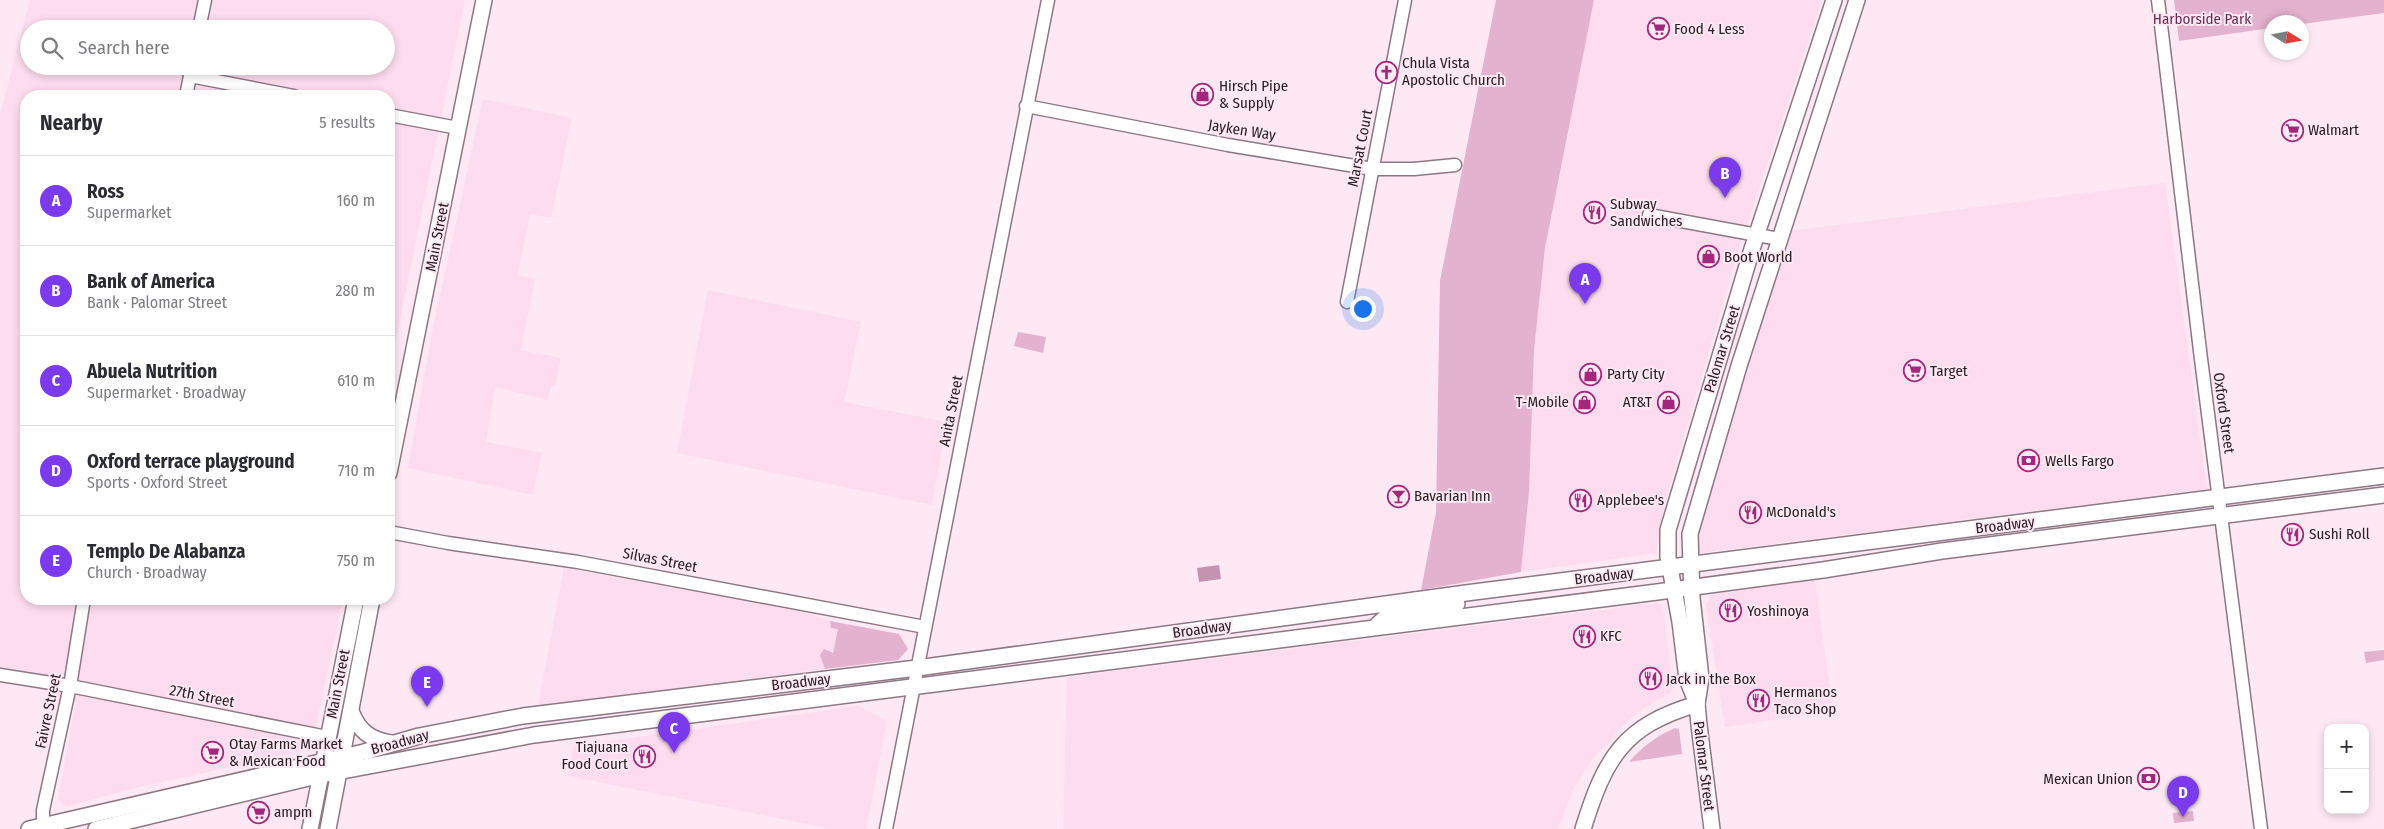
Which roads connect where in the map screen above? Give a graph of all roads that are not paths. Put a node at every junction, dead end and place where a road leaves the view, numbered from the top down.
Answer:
1 (205, 0) edge
2 (484, 0) edge
3 (1048, 0) edge
4 (1405, 0) edge
5 (1834, 0) edge
6 (1857, 0) edge
7 (2158, 0) edge
8 (202, 20) edge
9 (190, 75) edge
10 (207, 75) edge
11 (187, 90) edge
12 (269, 90) edge
13 (1026, 106) junction
14 (395, 116) edge
15 (458, 128) junction
16 (1455, 165) dead end
17 (1373, 169) junction
18 (1649, 215) dead end
19 (1757, 235) junction
20 (1779, 239) junction
21 (1348, 302) dead end
22 (395, 443) edge
23 (2384, 476) edge
24 (2384, 495) edge
25 (2219, 498) junction
26 (2222, 517) junction
27 (395, 533) edge
28 (1939, 533) junction
29 (1942, 551) junction
30 (1690, 565) junction
31 (1669, 568) junction
32 (1691, 587) junction
33 (1672, 590) junction
34 (1466, 593) junction
35 (1415, 600) junction
36 (83, 605) edge
37 (355, 605) edge
38 (371, 605) edge
39 (1425, 621) junction
40 (925, 627) junction
41 (1375, 627) junction
42 (1206, 628) junction
43 (1209, 648) junction
44 (917, 668) junction
45 (0, 675) edge
46 (914, 685) junction
47 (70, 686) junction
48 (677, 697) junction
49 (1697, 704) junction
50 (351, 710) junction
51 (677, 716) junction
52 (328, 737) junction
53 (392, 744) junction
54 (340, 764) junction
55 (322, 767) junction
56 (38, 828) edge
57 (96, 829) edge
58 (310, 829) edge
59 (328, 829) edge
60 (886, 829) edge
61 (1583, 829) edge
62 (1712, 829) edge
63 (2261, 829) edge

1 - 8 street
2 - 15 main road, Main Street
3 - 13 street, Anita Street
4 - 17 street, Marsat Court
5 - 19 main road, Palomar Street
6 - 20 main road, Palomar Street
7 - 25 street, Oxford Street
9 - 11 street
10 - 12 street
13 - 17 street, Jayken Way
13 - 40 street, Anita Street
14 - 15 street
15 - 22 main road, Main Street
16 - 17 street, Jayken Way
17 - 21 street, Marsat Court
18 - 19 street
19 - 20 street
19 - 31 main road, Palomar Street
20 - 30 main road, Palomar Street
23 - 25 main road, Broadway
24 - 26 main road, Broadway
25 - 26 street, Oxford Street
25 - 28 main road, Broadway
26 - 29 main road, Broadway
26 - 63 street, Oxford Street
27 - 40 street, Silvas Street
28 - 29 main road
28 - 30 main road, Broadway
29 - 32 main road, Broadway
30 - 31 main road, Broadway
30 - 32 main road, Palomar Street
31 - 33 main road, Palomar Street
31 - 34 main road, Broadway
32 - 33 main road, Broadway
32 - 49 main road, Palomar Street
33 - 39 main road, Broadway
33 - 49 main road, Palomar Street
34 - 35 main road, Broadway
34 - 39 main road
35 - 41 main road
35 - 42 main road, Broadway
36 - 47 street, Faivre Street
37 - 52 main road, Main Street
38 - 50 main road, Main Street
39 - 41 main road, Broadway
40 - 44 street, Anita Street
41 - 43 main road, Broadway
42 - 43 main road
42 - 44 main road, Broadway
43 - 46 main road, Broadway
44 - 46 street, Anita Street
44 - 48 main road, Broadway
45 - 47 street, 27th Street
46 - 51 main road, Broadway
46 - 60 street, Anita Street
47 - 52 street, 27th Street
47 - 56 street, Faivre Street
48 - 51 main road
48 - 53 main road, Broadway
49 - 61 main road
49 - 62 main road, Palomar Street
50 - 53 main road
50 - 54 main road, Main Street
51 - 54 main road, Broadway
52 - 55 main road, Main Street
53 - 54 main road, Broadway
54 - 55 main road, Broadway
54 - 59 main road, Main Street
55 - 56 main road, Broadway
55 - 57 main road, Broadway
55 - 58 main road, Main Street

